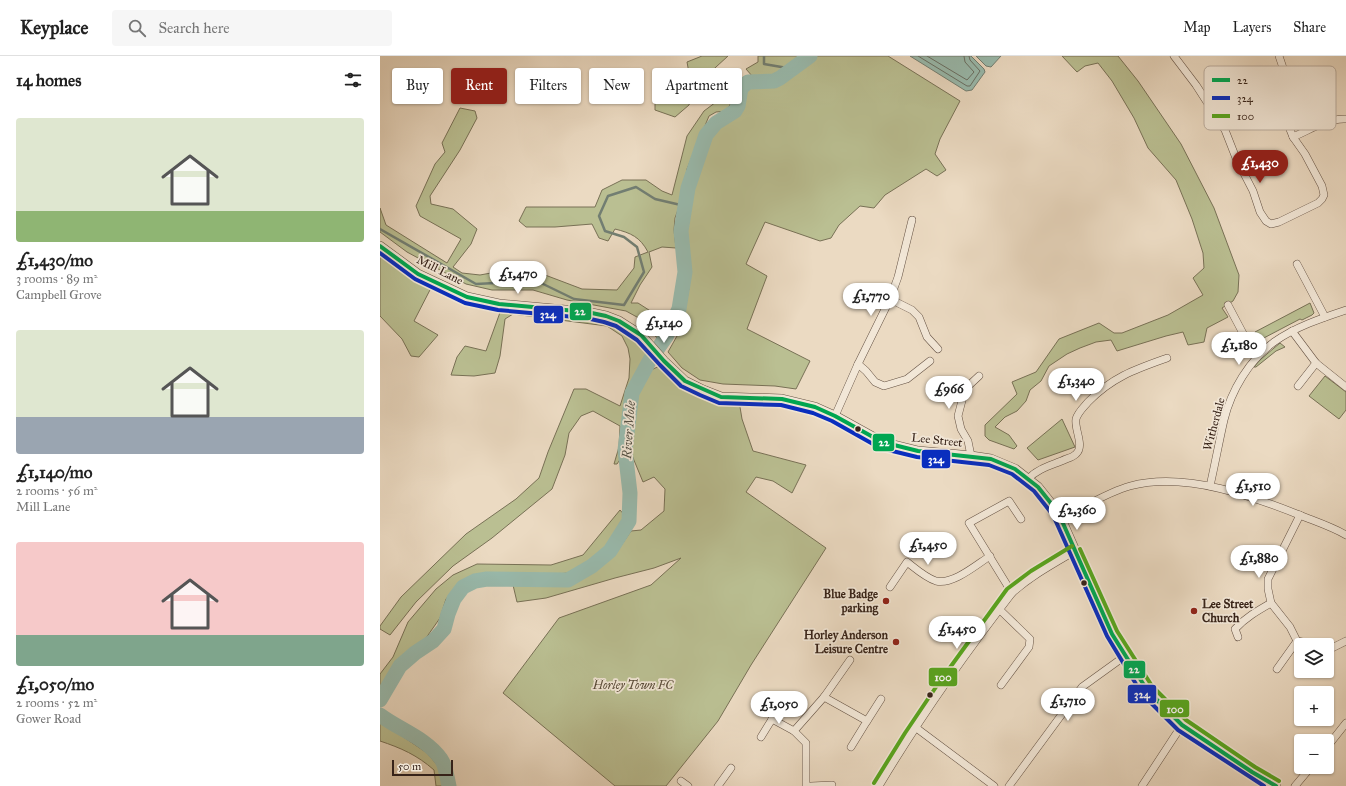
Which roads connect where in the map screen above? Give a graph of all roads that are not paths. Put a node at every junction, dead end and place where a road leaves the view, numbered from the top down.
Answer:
1 (1174, 56) edge
2 (1279, 56) edge
3 (1282, 66) edge
4 (1204, 97) edge
5 (1225, 130) edge
6 (1291, 130) edge
7 (1308, 130) edge
8 (1293, 137) junction
9 (912, 220) dead end
10 (380, 246) edge
11 (1297, 264) dead end
12 (890, 299) junction
13 (1228, 305) dead end
14 (1346, 310) edge
15 (1325, 317) junction
16 (1292, 331) junction
17 (938, 349) dead end
18 (1168, 358) dead end
19 (1256, 358) junction
20 (930, 361) dead end
21 (1316, 363) junction
22 (858, 364) junction
23 (979, 376) dead end
24 (685, 381) joint
25 (1298, 386) dead end
26 (1346, 386) edge
27 (835, 416) junction
28 (971, 456) junction
29 (1028, 479) junction
30 (1210, 486) junction
31 (1300, 515) junction
32 (1061, 518) junction
33 (1021, 519) dead end
34 (1346, 535) edge
35 (1075, 551) junction
36 (990, 556) junction
37 (890, 587) dead end
38 (1012, 594) junction
39 (1271, 603) junction
40 (999, 609) junction
41 (1238, 637) dead end
42 (1296, 638) edge
43 (1346, 641) edge
44 (1294, 645) edge
45 (1334, 647) edge
46 (1125, 656) junction
47 (850, 660) dead end
48 (1277, 669) dead end
49 (1001, 685) dead end
50 (824, 697) junction
51 (881, 699) dead end
52 (782, 702) dead end
53 (772, 719) junction
54 (867, 720) junction
55 (1346, 723) edge
56 (1182, 725) junction
57 (915, 727) junction
58 (794, 732) junction
59 (761, 737) dead end
60 (1334, 738) edge
61 (851, 748) dead end
62 (731, 768) dead end
63 (1305, 774) edge
64 (681, 781) dead end
65 (832, 785) edge
66 (688, 786) edge
67 (718, 786) edge
68 (806, 786) edge
69 (810, 786) edge
70 (879, 786) edge
71 (994, 786) edge
72 (1009, 786) edge
73 (1142, 786) edge
74 (1276, 786) edge
75 (1296, 786) edge

1 - 4 street
2 - 3 street
5 - 8 street
6 - 8 street
7 - 8 street
9 - 12 street
10 - 24 street, Mill Lane
11 - 15 street
12 - 17 street
12 - 22 street
13 - 19 street
14 - 15 street, Witherdale
15 - 16 street, Witherdale
16 - 19 street, Witherdale
16 - 21 street
18 - 29 street
19 - 30 street, Witherdale
20 - 22 street
21 - 25 street
21 - 26 street
22 - 27 street
23 - 28 street
24 - 27 street, Lee Street
27 - 28 street, Lee Street
28 - 29 street, Lee Street
29 - 32 street, Lee Street
30 - 31 street
30 - 32 street
31 - 34 street
31 - 39 street
32 - 35 street, Lee Street
33 - 36 street
35 - 38 street
35 - 46 street, Lee Street
36 - 37 street
36 - 38 street
38 - 40 street
39 - 41 street
39 - 42 street
40 - 49 street
40 - 57 street
43 - 45 street
44 - 48 street
46 - 56 street, Lee Street
46 - 72 street
47 - 50 street
50 - 54 street
50 - 58 street
51 - 54 street
52 - 53 street
53 - 58 street
53 - 59 street
54 - 61 street
55 - 60 street
56 - 73 street
56 - 74 street, Lee Street
57 - 70 street
57 - 71 street
58 - 68 street
62 - 67 street
63 - 75 street
64 - 66 street
65 - 69 street

